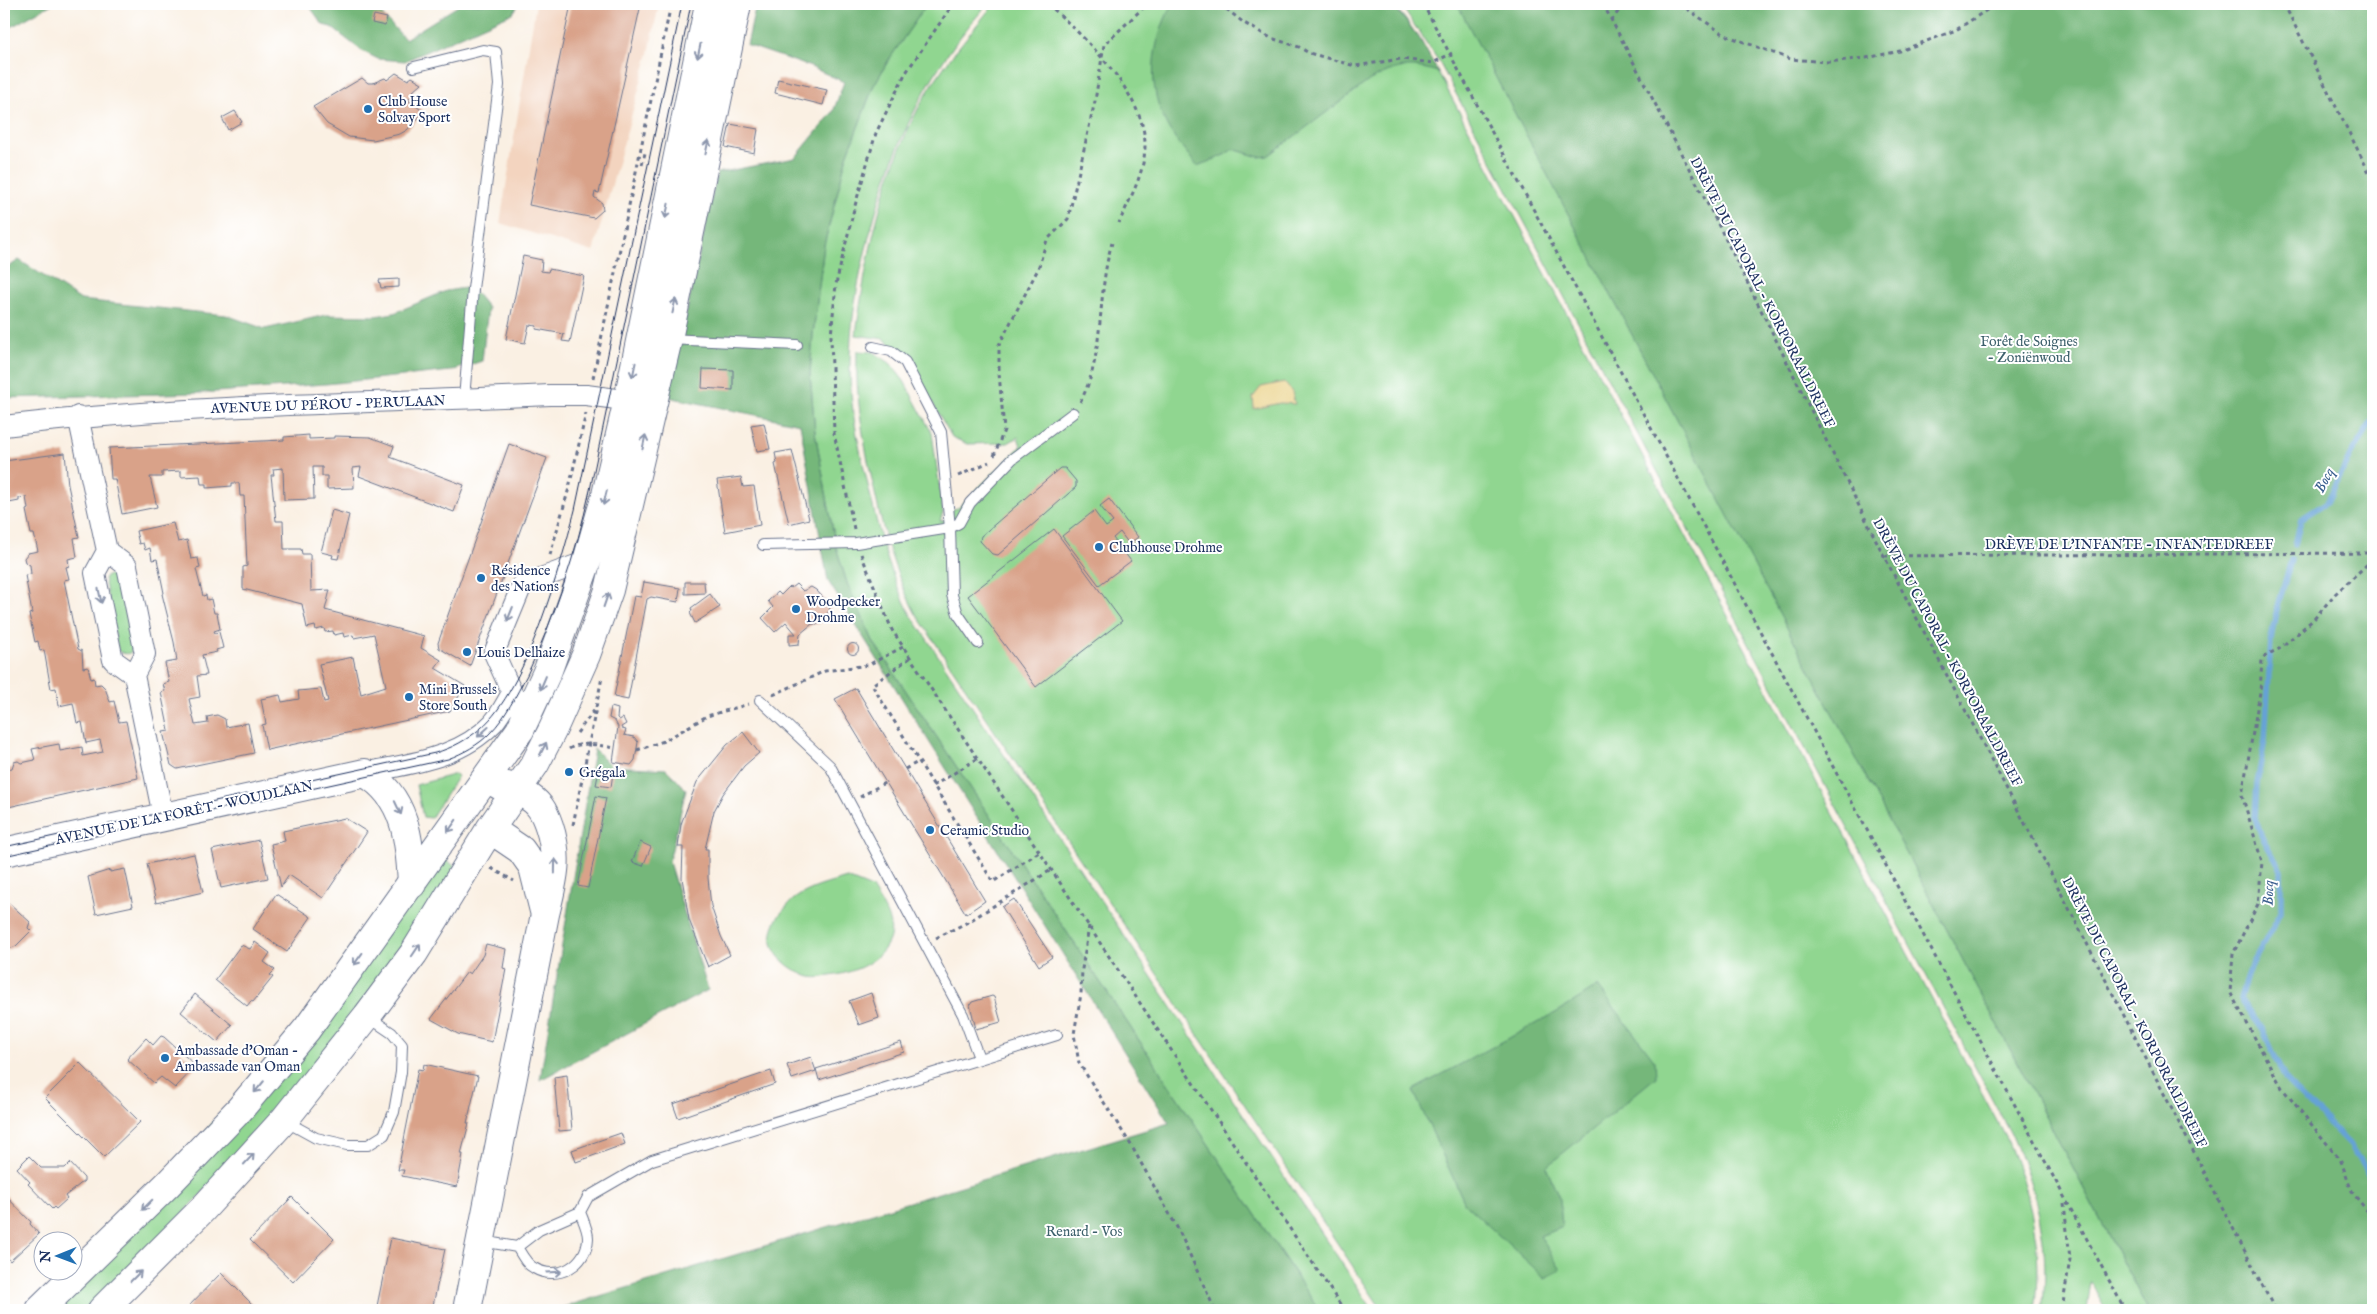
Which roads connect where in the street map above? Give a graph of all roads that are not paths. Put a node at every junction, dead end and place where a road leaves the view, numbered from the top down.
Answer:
1 (710, 4) edge
2 (737, 4) edge
3 (414, 67) dead end
4 (668, 339) junction
5 (797, 346) dead end
6 (873, 348) dead end
7 (464, 399) junction
8 (640, 402) junction
9 (1073, 413) road end
10 (78, 416) junction
11 (4, 426) edge
12 (950, 528) junction
13 (763, 545) dead end
14 (107, 551) junction
15 (587, 561) junction
16 (978, 643) dead end
17 (134, 675) junction
18 (512, 694) junction
19 (760, 700) dead end
20 (526, 718) junction
21 (365, 773) junction
22 (480, 786) junction
23 (517, 790) junction
24 (163, 816) junction
25 (490, 829) junction
26 (4, 852) edge
27 (412, 884) junction
28 (545, 914) junction
29 (367, 1016) junction
30 (1057, 1035) dead end
31 (979, 1058) junction
32 (284, 1120) junction
33 (580, 1212) junction
34 (481, 1241) junction
35 (518, 1247) junction
36 (39, 1310) edge
37 (102, 1310) edge
38 (467, 1310) edge

1 -> 8 main road
4 -> 2 main road
3 - 7 lane
4 - 5 lane
4 - 8 main road
6 - 12 lane
7 - 8 street, AVENUE DU PÉROU - PERULAAN
7 - 10 street, AVENUE DU PÉROU - PERULAAN
8 -> 15 main road
23 -> 8 main road
9 - 12 lane
10 - 11 street, AVENUE DU PÉROU - PERULAAN
10 - 14 street
12 - 13 lane
12 - 16 lane
14 - 17 street
14 -> 17 street
15 -> 18 street
15 -> 20 main road
17 - 24 street
18 - 20 street
18 -> 21 street, AVENUE DE LA FORÊT - WOUDLAAN
19 - 31 lane
20 - 22 main road
21 - 24 main road, AVENUE DE LA FORÊT - WOUDLAAN
21 -> 27 main road
22 - 23 main road
22 - 25 main road
22 -> 27 main road
23 - 25 main road
28 -> 23 main road
24 - 26 main road, AVENUE DE LA FORÊT - WOUDLAAN
25 - 28 main road
29 -> 25 main road
27 -> 36 main road
28 - 34 main road
29 - 32 main road
29 - 32 lane
30 - 31 lane
31 - 33 lane
37 -> 32 main road
33 - 35 lane
35 -> 33 lane
34 - 35 lane
34 - 38 main road

